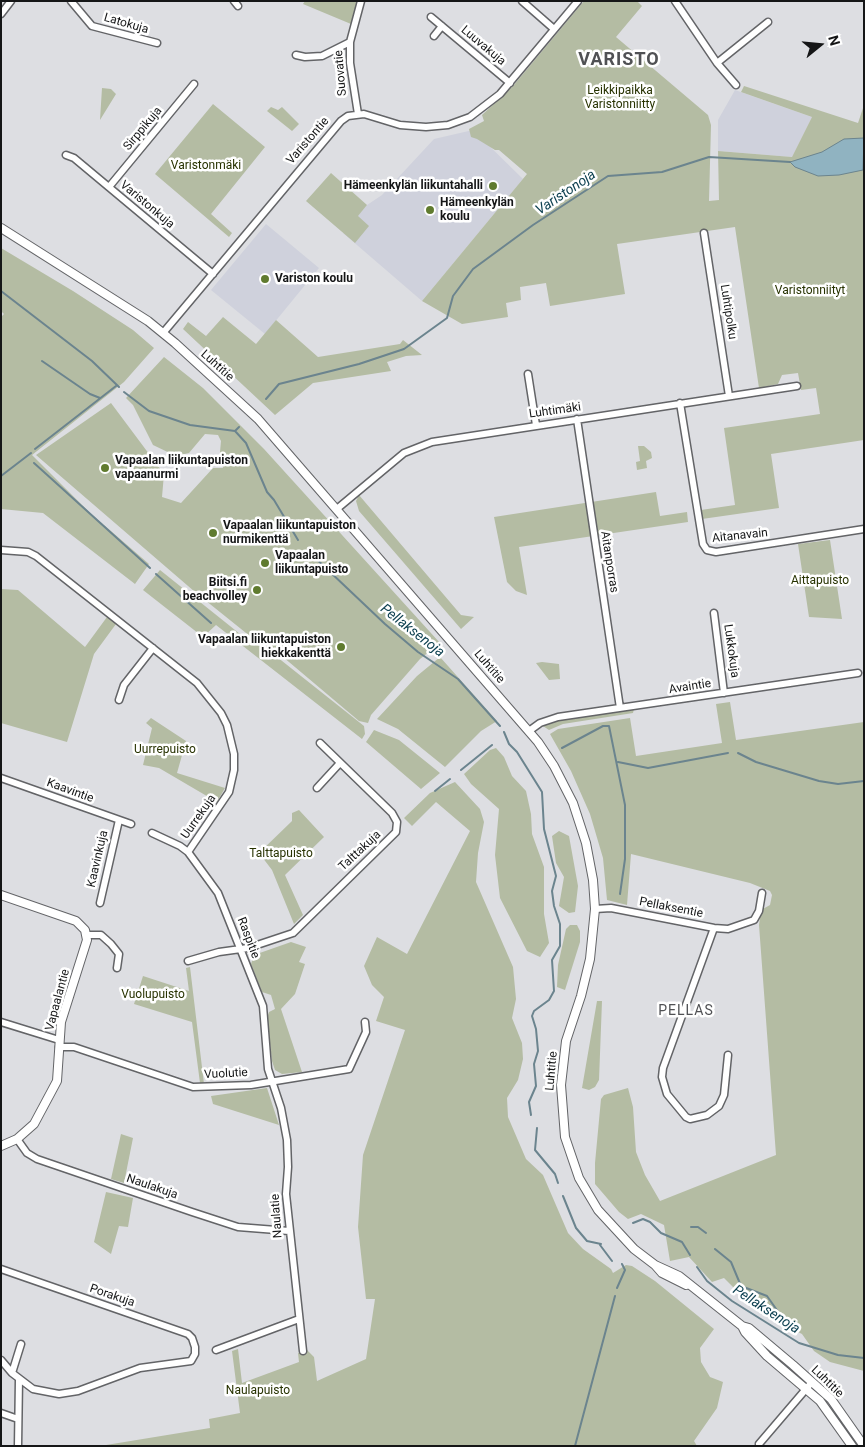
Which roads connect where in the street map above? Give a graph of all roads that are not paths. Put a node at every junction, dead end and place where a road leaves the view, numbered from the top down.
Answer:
1 (11, 1) edge
2 (70, 1) edge
3 (361, 1) edge
4 (522, 1) edge
5 (578, 1) edge
6 (675, 1) edge
7 (1, 14) edge
8 (431, 17) dead end
9 (768, 22) dead end
10 (442, 26) junction
11 (554, 29) junction
12 (434, 36) dead end
13 (350, 42) junction
14 (157, 43) dead end
15 (296, 55) dead end
16 (718, 63) junction
17 (194, 84) dead end
18 (510, 84) junction
19 (736, 85) dead end
20 (358, 114) junction
21 (66, 155) dead end
22 (109, 187) junction
23 (1, 228) edge
24 (704, 233) dead end
25 (213, 274) junction
26 (162, 333) junction
27 (528, 374) dead end
28 (797, 386) dead end
29 (728, 396) junction
30 (680, 404) junction
31 (577, 420) junction
32 (536, 425) junction
33 (338, 508) junction
34 (864, 529) edge
35 (1, 550) edge
36 (714, 613) dead end
37 (153, 648) junction
38 (858, 673) dead end
39 (724, 693) junction
40 (120, 700) dead end
41 (620, 708) junction
42 (529, 731) junction
43 (320, 743) dead end
44 (340, 763) junction
45 (1, 778) edge
46 (317, 788) dead end
47 (119, 820) junction
48 (131, 824) dead end
49 (152, 833) dead end
50 (188, 852) junction
51 (762, 893) dead end
52 (1, 895) edge
53 (100, 903) dead end
54 (595, 909) junction
55 (714, 928) junction
56 (87, 935) junction
57 (241, 950) junction
58 (188, 961) dead end
59 (118, 968) dead end
60 (1, 1022) edge
61 (365, 1022) dead end
62 (59, 1044) junction
63 (728, 1055) dead end
64 (270, 1081) junction
65 (17, 1139) junction
66 (1, 1146) edge
67 (289, 1231) junction
68 (1, 1268) edge
69 (299, 1319) junction
70 (742, 1326) junction
71 (21, 1344) dead end
72 (216, 1350) dead end
73 (303, 1351) dead end
74 (1, 1360) edge
75 (12, 1372) junction
76 (19, 1379) junction
77 (812, 1382) junction
78 (806, 1389) junction
79 (1, 1413) edge
80 (18, 1420) junction
81 (759, 1444) dead end
82 (18, 1446) edge
83 (852, 1446) edge
84 (864, 1446) edge

1 - 7 street
2 - 14 street, Latokuja
3 - 13 street, Suovatie
4 - 11 street
5 - 11 street
6 - 16 street
8 - 10 street, Luuvakuja
9 - 16 street
10 - 12 street, Luuvakuja
10 - 18 street, Luuvakuja
11 - 18 street
13 - 15 street
13 - 20 street, Suovatie
16 - 19 street
17 - 22 street, Sirppikuja
18 - 20 street
20 - 25 street, Varistontie
21 - 22 street, Varistonkuja
22 - 25 street, Varistonkuja
23 - 26 street, Luhtitie
24 - 29 street, Luhtipolku
25 - 26 street, Varistontie
26 - 33 street, Luhtitie
27 - 32 street
28 - 29 street, Luhtimäki
29 - 30 street, Luhtimäki
30 - 31 street, Luhtimäki
30 - 34 street, Aitanavain
31 - 32 street, Luhtimäki
31 - 41 street, Aitanporras
32 - 33 street, Luhtimäki
33 - 42 street, Luhtitie
35 - 37 street, Uurrekuja
36 - 39 street, Lukkokuja
37 - 40 street
37 - 50 street, Uurrekuja
38 - 39 street, Avaintie
39 - 41 street, Avaintie
41 - 42 street, Avaintie
42 - 54 street, Luhtitie
43 - 44 street, Talttakuja
44 - 46 street
44 - 57 street, Talttakuja
45 - 47 street, Kaavintie
47 - 48 street, Kaavintie
47 - 53 street, Kaavinkuja
49 - 50 street, Raspitie
50 - 57 street, Raspitie
51 - 55 street
52 - 56 street
54 - 55 street, Pellaksentie
54 - 70 street, Luhtitie
55 - 63 street, Pellaksentie
56 - 59 street
56 - 62 street, Vapaalantie
57 - 58 street
57 - 64 street, Raspitie
60 - 62 street, Vuolutie
61 - 64 street, Vuolutie
62 - 64 street, Vuolutie
62 - 65 street, Vapaalantie
64 - 67 street, Naulatie
65 - 66 street, Vapaalantie
65 - 67 street, Naulakuja
67 - 69 street, Naulatie
68 - 76 street, Porakuja
69 - 72 street
69 - 73 street, Naulatie
70 - 77 street, Luhtitie
70 - 78 street, Luhtitie
71 - 75 street
74 - 75 street
75 - 76 street
76 - 80 street
77 - 78 street
77 - 84 street, Luhtitie
78 - 81 street
78 - 83 street, Luhtitie
79 - 80 street
80 - 82 street

